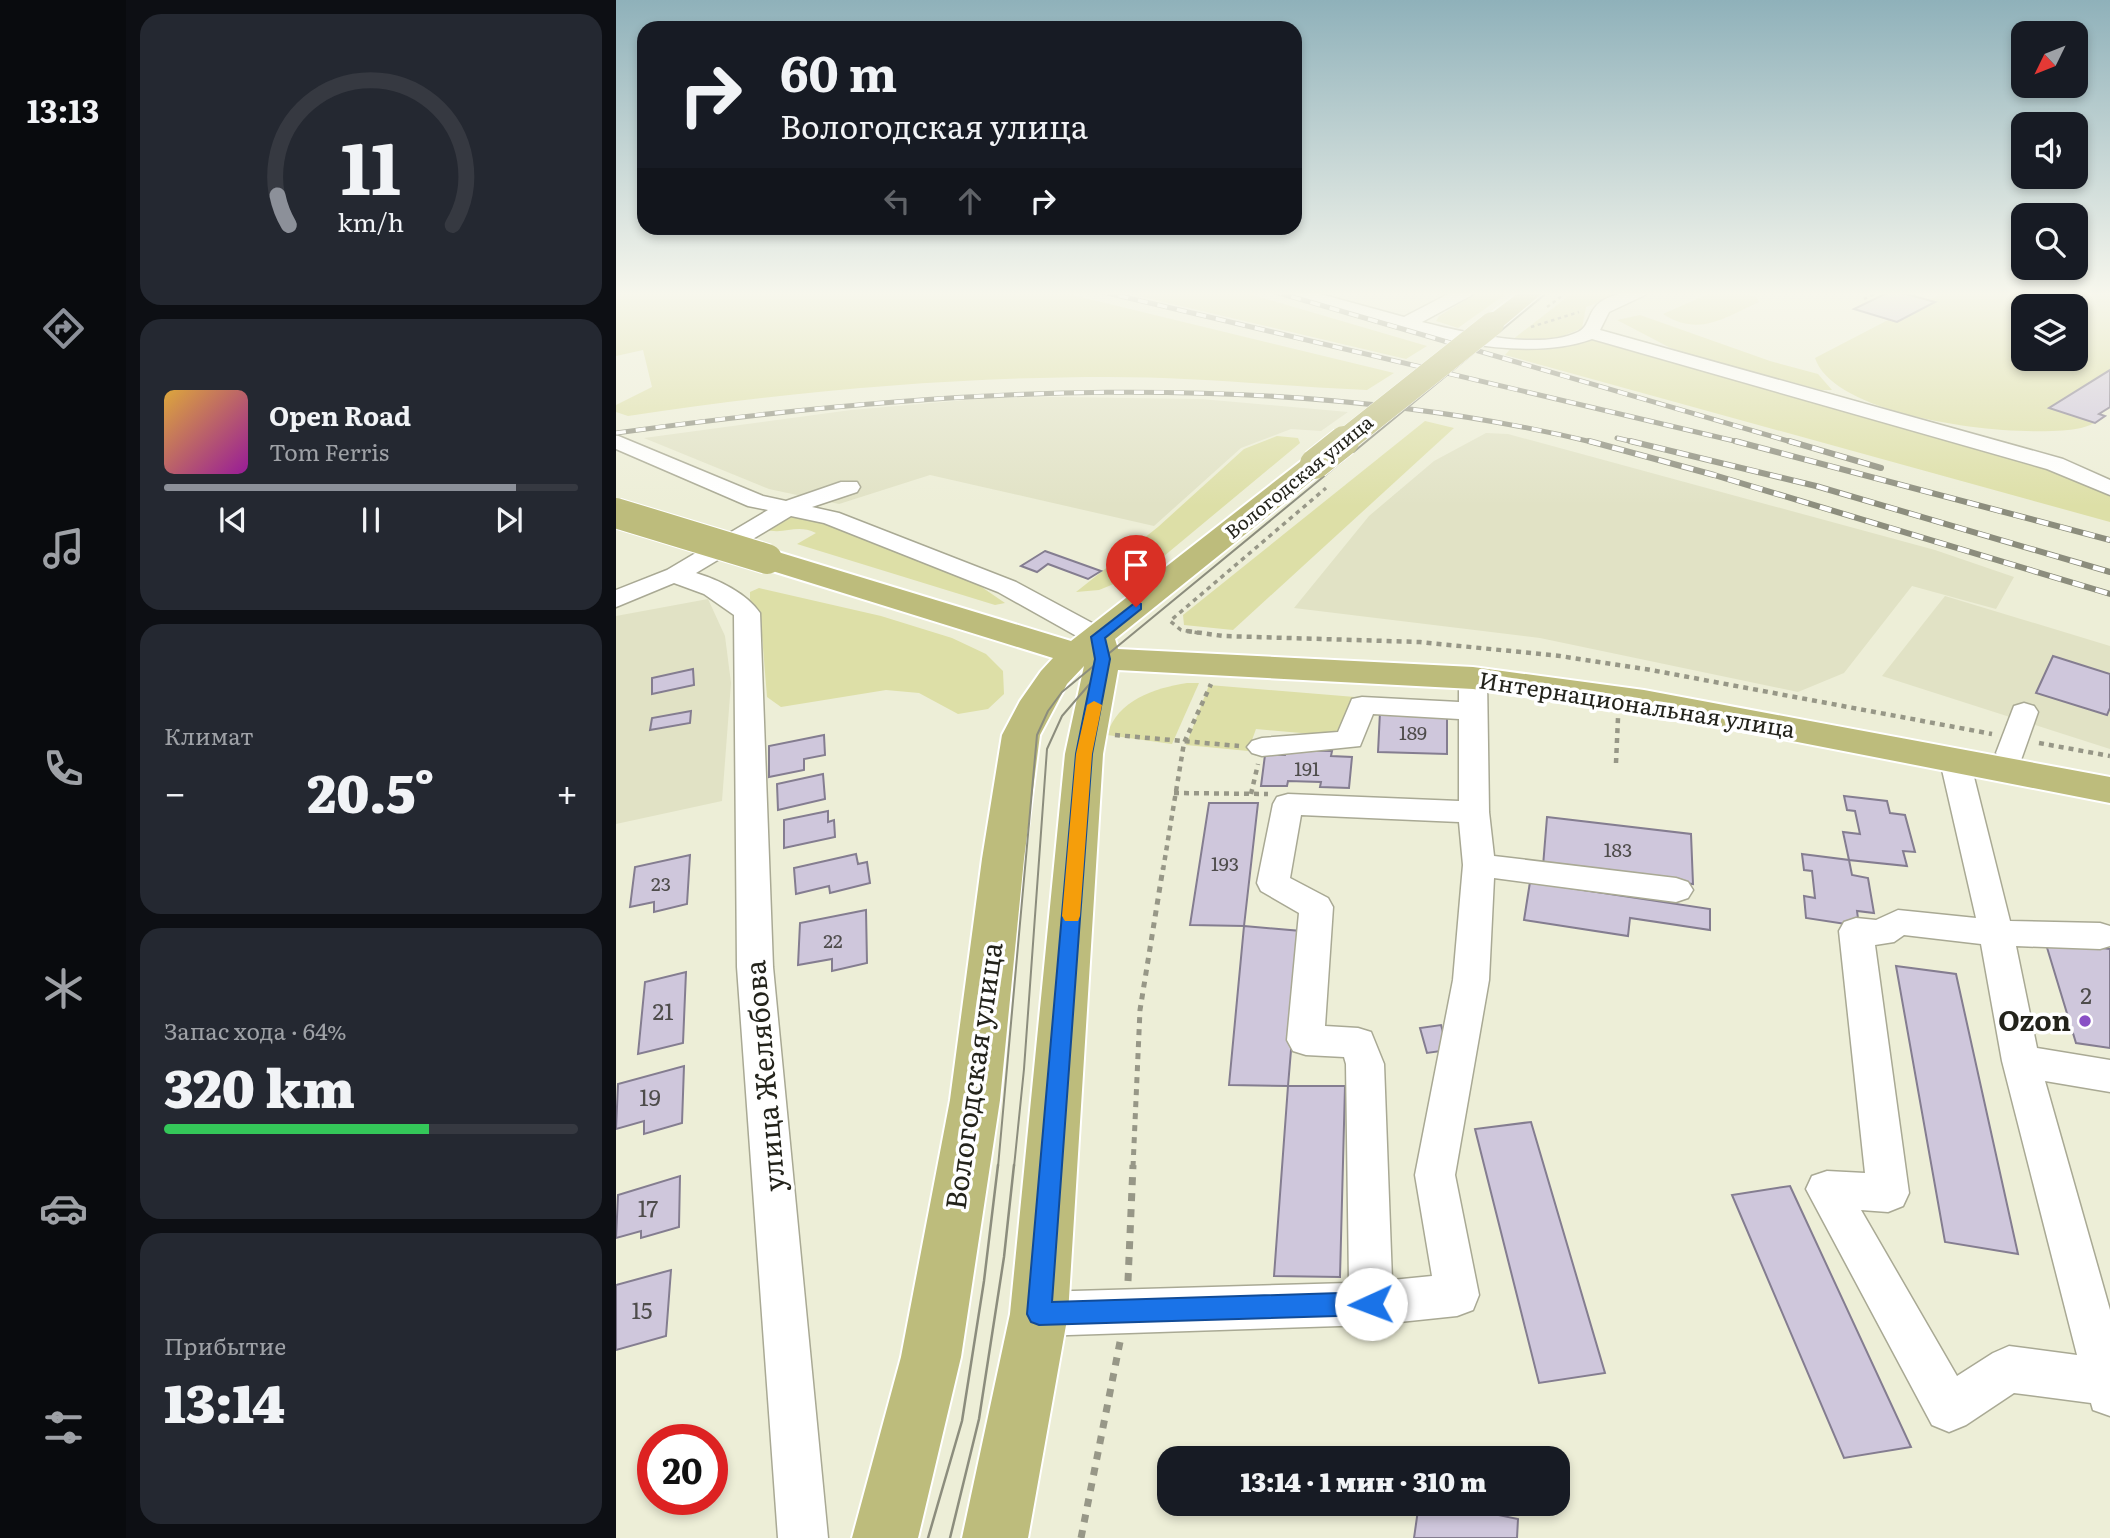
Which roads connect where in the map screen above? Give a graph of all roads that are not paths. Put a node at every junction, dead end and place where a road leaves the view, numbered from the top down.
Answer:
1 (1448, 363) edge
2 (1695, 363) edge
3 (616, 441) edge
4 (849, 487) dead end
5 (2110, 488) edge
6 (790, 507) junction
7 (616, 513) edge
8 (674, 576) junction
9 (616, 599) edge
10 (1092, 650) junction
11 (1472, 694) junction
12 (2024, 712) dead end
13 (1262, 747) road end
14 (2011, 753) junction
15 (1955, 761) junction
16 (2110, 771) edge
17 (2110, 790) edge
18 (1474, 812) junction
19 (1479, 865) junction
20 (1676, 890) dead end
21 (1996, 933) junction
22 (2100, 936) dead end
23 (2021, 1061) junction
24 (2110, 1076) edge
25 (1371, 1304) junction
26 (1039, 1314) junction
27 (2109, 1387) edge
28 (803, 1538) edge
29 (885, 1538) edge
30 (995, 1538) edge

1 - 10 main road, Вологодская улица, bridge
2 - 5 street
3 - 6 street
4 - 6 street
6 - 8 street
6 - 10 street
7 - 10 main road, bridge
8 - 9 street
8 - 28 street, улица Желябова
10 - 11 main road, Интернациональная улица
10 - 14 main road, Интернациональная улица
10 - 26 main road
10 - 29 main road, Вологодская улица
11 - 13 street
11 - 15 main road, Интернациональная улица
11 - 18 street
12 - 14 street
14 - 16 main road, Интернациональная улица
15 - 17 main road, Интернациональная улица
15 - 21 street
18 - 19 street
18 - 25 street
19 - 20 street
19 - 25 street
21 - 22 street
21 - 23 street
21 - 27 street
23 - 24 street
23 - 27 street
25 - 26 street
26 - 30 main road

